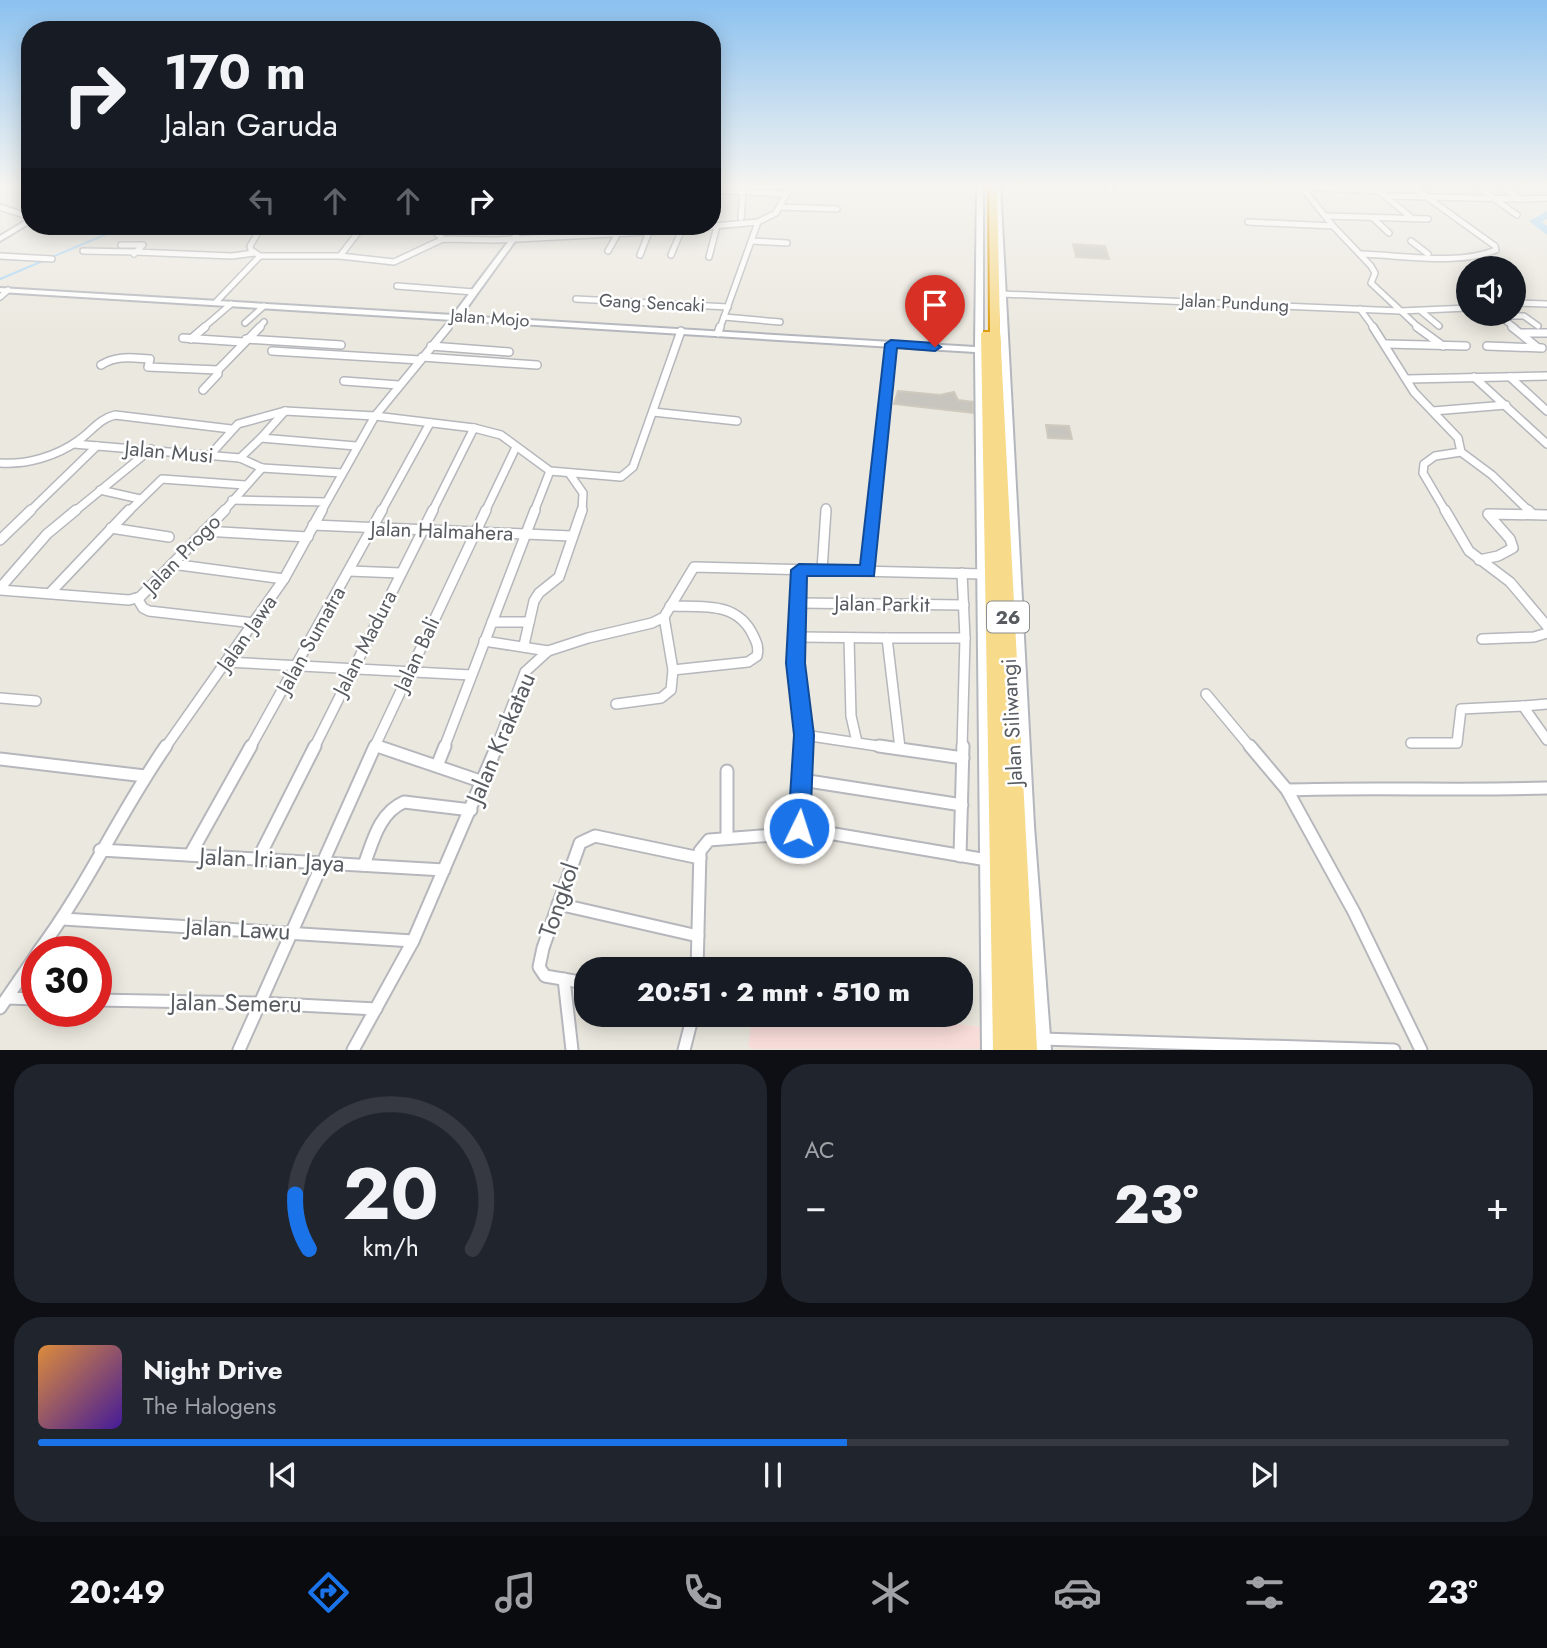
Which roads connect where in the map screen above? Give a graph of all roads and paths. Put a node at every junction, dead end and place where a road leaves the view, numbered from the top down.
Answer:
1 (4, 234) edge
2 (754, 234) edge
3 (982, 234) edge
4 (996, 234) edge
5 (998, 234) edge
6 (1341, 234) edge
7 (1477, 234) edge
8 (256, 235) edge
9 (356, 235) edge
10 (438, 235) edge
11 (516, 235) edge
12 (577, 235) edge
13 (616, 235) edge
14 (648, 235) edge
15 (679, 235) edge
16 (715, 235) edge
17 (0, 239) edge
18 (443, 239) junction
19 (513, 239) junction
20 (752, 241) junction
21 (1411, 241) dead end
22 (787, 243) dead end
23 (121, 244) dead end
24 (83, 251) dead end
25 (608, 251) dead end
26 (134, 254) junction
27 (640, 254) dead end
28 (1360, 254) junction
29 (257, 255) junction
30 (671, 255) dead end
31 (1429, 255) junction
32 (0, 256) edge
33 (340, 256) junction
34 (709, 257) dead end
35 (52, 259) dead end
36 (397, 286) dead end
37 (4, 290) edge
38 (474, 292) junction
39 (1002, 294) junction
40 (0, 297) edge
41 (576, 299) dead end
42 (216, 302) junction
43 (231, 303) junction
44 (1547, 304) edge
45 (1526, 305) edge
46 (264, 306) junction
47 (728, 307) junction
48 (1456, 308) edge
49 (1360, 309) junction
50 (1400, 311) junction
51 (1421, 311) junction
52 (983, 314) junction
53 (457, 316) junction
54 (724, 317) junction
55 (1526, 317) edge
56 (264, 322) dead end
57 (780, 322) dead end
58 (245, 323) dead end
59 (1439, 326) dead end
60 (1512, 326) edge
61 (1538, 326) dead end
62 (681, 331) junction
63 (999, 331) junction
64 (718, 333) junction
65 (1521, 333) junction
66 (1547, 333) edge
67 (183, 338) dead end
68 (191, 339) junction
69 (245, 340) junction
70 (891, 344) junction
71 (1386, 344) junction
72 (341, 345) dead end
73 (431, 346) junction
74 (1443, 346) junction
75 (1465, 346) dead end
76 (1487, 346) dead end
77 (1543, 349) edge
78 (979, 350) junction
79 (272, 351) dead end
80 (509, 352) dead end
81 (421, 359) junction
82 (101, 365) dead end
83 (537, 365) dead end
84 (218, 370) junction
85 (1547, 376) edge
86 (1474, 377) junction
87 (1510, 377) junction
88 (1408, 379) junction
89 (344, 381) dead end
90 (400, 385) junction
91 (203, 390) dead end
92 (1506, 405) junction
93 (1547, 410) edge
94 (285, 411) junction
95 (1433, 411) junction
96 (653, 412) junction
97 (375, 416) junction
98 (737, 421) dead end
99 (430, 423) junction
100 (474, 428) junction
101 (231, 429) junction
102 (1538, 436) junction
103 (1547, 436) edge
104 (261, 438) junction
105 (74, 444) junction
106 (1547, 444) edge
107 (97, 446) junction
108 (356, 446) junction
109 (516, 447) junction
110 (151, 449) junction
111 (1461, 452) junction
112 (210, 455) junction
113 (240, 458) junction
114 (0, 463) edge
115 (262, 468) junction
116 (550, 471) junction
117 (569, 473) junction
118 (342, 474) junction
119 (244, 485) junction
120 (100, 490) junction
121 (140, 499) junction
122 (232, 500) junction
123 (325, 502) junction
124 (826, 508) dead end
125 (1532, 514) junction
126 (1547, 515) edge
127 (313, 525) junction
128 (111, 528) junction
129 (373, 528) junction
130 (421, 530) junction
131 (204, 531) junction
132 (475, 532) junction
133 (526, 534) junction
134 (571, 536) junction
135 (169, 537) dead end
136 (308, 537) junction
137 (0, 540) edge
138 (1479, 560) junction
139 (172, 564) junction
140 (799, 570) junction
141 (822, 570) junction
142 (349, 571) junction
143 (868, 571) junction
144 (400, 573) junction
145 (962, 573) junction
146 (984, 574) junction
147 (1012, 578) junction
148 (284, 579) junction
149 (0, 589) edge
150 (988, 591) junction
151 (51, 592) junction
152 (137, 598) junction
153 (799, 603) junction
154 (964, 605) junction
155 (670, 606) junction
156 (664, 617) junction
157 (492, 622) junction
158 (529, 622) junction
159 (254, 623) junction
160 (1547, 626) edge
161 (1547, 633) edge
162 (798, 636) junction
163 (849, 638) junction
164 (887, 638) junction
165 (965, 638) junction
166 (1482, 639) dead end
167 (485, 640) junction
168 (524, 645) junction
169 (548, 650) junction
170 (226, 662) junction
171 (298, 664) junction
172 (352, 668) junction
173 (673, 670) junction
174 (409, 671) junction
175 (471, 675) junction
176 (1002, 680) junction
177 (1206, 694) dead end
178 (0, 698) edge
179 (36, 701) dead end
180 (616, 704) dead end
181 (1547, 704) edge
182 (1523, 706) junction
183 (1003, 712) junction
184 (804, 735) junction
185 (1547, 740) edge
186 (857, 743) junction
187 (1411, 743) dead end
188 (375, 745) junction
189 (900, 748) junction
190 (963, 758) junction
191 (0, 760) edge
192 (437, 766) junction
193 (727, 771) dead end
194 (145, 776) junction
195 (802, 780) junction
196 (483, 782) junction
197 (1547, 788) edge
198 (1287, 790) junction
199 (962, 805) junction
200 (471, 810) junction
201 (799, 828) junction
202 (727, 837) junction
203 (990, 848) junction
204 (100, 850) junction
205 (190, 855) junction
206 (960, 856) junction
207 (700, 858) junction
208 (258, 859) junction
209 (321, 863) junction
210 (364, 865) junction
211 (444, 870) junction
212 (558, 904) junction
213 (63, 919) junction
214 (289, 932) junction
215 (50, 936) edge
216 (698, 936) junction
217 (413, 941) junction
218 (697, 957) edge
219 (21, 977) edge
220 (564, 979) junction
221 (574, 981) edge
222 (112, 1000) edge
223 (21, 1001) edge
224 (3, 1003) edge
225 (259, 1003) junction
226 (376, 1009) junction
227 (690, 1027) edge
228 (1043, 1044) edge
229 (239, 1049) edge
230 (353, 1049) edge
231 (572, 1049) edge
232 (684, 1049) edge
233 (991, 1049) edge
234 (1004, 1049) edge
235 (1026, 1049) edge
236 (1394, 1049) edge
237 (1421, 1049) edge

1 - 17 street
2 - 20 street
3 - 52 highway, Jalan Siliwangi / 26
4 - 63 highway, Jalan Siliwangi / 26
5 - 39 street
6 - 28 street
7 - 31 street
8 - 29 street
9 - 33 street
10 - 18 street
11 - 19 street
12 - 19 street
13 - 25 street
14 - 27 street
15 - 30 street
16 - 34 street
18 - 19 street
18 - 33 street
19 - 38 street
20 - 22 street
20 - 47 street
21 - 31 street
23 - 26 street
24 - 26 street
26 - 29 street
28 - 31 street
28 - 50 street
29 - 33 street
29 - 42 street
32 - 35 street
36 - 38 street
37 - 40 street
37 - 42 street, Jalan Mojo
38 - 53 street
39 - 49 street, Jalan Pundung
39 - 63 street
41 - 47 street, Gang Sencaki
42 - 43 street, Jalan Mojo
43 - 46 street, Jalan Mojo
43 - 68 street
44 - 45 street
46 - 53 street, Jalan Mojo
46 - 58 street
47 - 54 street
48 - 51 street, Jalan Pundung
49 - 50 street, Jalan Pundung
49 - 71 street
50 - 51 street, Jalan Pundung
50 - 74 street
51 - 59 street
52 - 78 street
52 - 150 highway, Jalan Siliwangi / 26
53 - 62 street, Jalan Mojo
53 - 73 street, Jalan Jawa
54 - 57 street
54 - 64 street
55 - 61 street
56 - 69 street
60 - 65 street
62 - 64 street, Jalan Mojo
62 - 96 street
63 - 147 highway, Jalan Siliwangi / 26
64 - 70 street, Jalan Mojo
65 - 66 street
65 - 77 street
67 - 68 street
68 - 69 street
69 - 72 street
69 - 84 street
70 - 78 street, Jalan Mojo
70 - 143 street
71 - 74 street
71 - 88 street
73 - 80 street
73 - 81 street, Jalan Jawa
74 - 75 street
76 - 77 street
78 - 146 street
79 - 81 street
81 - 83 street
81 - 90 street, Jalan Jawa
82 - 84 street
84 - 91 street
85 - 87 street
86 - 87 street
86 - 88 street
86 - 92 street
87 - 93 street
88 - 95 street
89 - 90 street
90 - 97 street, Jalan Jawa
92 - 95 street
92 - 102 street
94 - 97 street
94 - 101 street
94 - 104 street
95 - 111 street
96 - 98 street
96 - 117 street
97 - 99 street
97 - 108 street, Jalan Jawa
99 - 100 street
99 - 129 street, Jalan Sumatra
100 - 109 street
100 - 130 street, Jalan Madura
101 - 105 street
101 - 112 street
102 - 103 street
102 - 106 street
104 - 108 street
104 - 113 street
105 - 107 street, Jalan Musi
105 - 114 street
107 - 110 street, Jalan Musi
107 - 137 street
108 - 118 street, Jalan Jawa
109 - 116 street
109 - 132 street, Jalan Bali
110 - 112 street, Jalan Musi
110 - 120 street
111 - 125 street
111 - 138 street
112 - 113 street, Jalan Musi
113 - 115 street, Jalan Musi
115 - 118 street
115 - 119 street, Jalan Progo
116 - 117 street
116 - 133 street
117 - 134 street
118 - 123 street, Jalan Jawa
119 - 121 street
119 - 122 street, Jalan Progo
120 - 121 street
120 - 149 street
121 - 128 street
122 - 123 street
122 - 131 street, Jalan Progo
123 - 127 street, Jalan Jawa
124 - 141 street
125 - 126 street
125 - 138 street
127 - 129 street, Jalan Halmahera
127 - 136 street, Jalan Jawa
128 - 135 street
128 - 151 street
129 - 130 street, Jalan Halmahera
129 - 142 street, Jalan Sumatra
130 - 132 street, Jalan Halmahera
130 - 144 street, Jalan Madura
131 - 136 street
131 - 139 street, Jalan Progo
132 - 133 street, Jalan Halmahera
132 - 174 street, Jalan Bali
133 - 134 street, Jalan Halmahera
133 - 157 street
134 - 158 street
136 - 148 street, Jalan Jawa
138 - 160 street
139 - 148 street
139 - 152 street, Jalan Progo
140 - 141 street
140 - 153 street
140 - 155 street
141 - 143 street
142 - 144 street
142 - 171 street, Jalan Sumatra
143 - 145 street
144 - 172 street, Jalan Madura
145 - 146 street
145 - 154 street
146 - 150 street
147 - 176 highway, Jalan Siliwangi / 26
147 - 228 street
148 - 159 street, Jalan Jawa
149 - 151 street, Jalan Progo
150 - 176 highway, Jalan Siliwangi / 26
150 - 203 street
151 - 152 street, Jalan Progo
152 - 159 street
153 - 154 street, Jalan Parkit
153 - 162 street
154 - 165 street
155 - 156 street
155 - 173 street
156 - 169 street, Jalan Krakatau
156 - 173 street
157 - 158 street
157 - 167 street
158 - 168 street
159 - 170 street, Jalan Jawa
161 - 166 street
162 - 163 street
162 - 184 street
163 - 164 street
163 - 186 street
164 - 165 street
164 - 189 street
165 - 190 street
167 - 168 street
167 - 175 street
168 - 169 street
169 - 196 street, Jalan Krakatau
170 - 171 street
170 - 194 street, Jalan Jawa
171 - 172 street
171 - 205 street, Jalan Sumatra
172 - 174 street
172 - 208 street, Jalan Madura
173 - 180 street
174 - 175 street
174 - 188 street, Jalan Bali
175 - 192 street
176 - 183 highway, Jalan Siliwangi / 26
177 - 198 street
178 - 179 street
181 - 182 street
182 - 185 street
182 - 187 street
183 - 203 highway, Jalan Siliwangi / 26
183 - 235 highway, Jalan Siliwangi / 26
184 - 186 street
184 - 195 street
186 - 189 street
188 - 192 street
188 - 209 street, Jalan Bali
189 - 190 street
190 - 199 street
191 - 194 street
192 - 196 street
193 - 202 street
194 - 204 street, Jalan Jawa
195 - 199 street
195 - 201 street
196 - 200 street, Jalan Krakatau
197 - 198 street
198 - 237 street
199 - 206 street
200 - 210 street
200 - 211 street, Jalan Krakatau
201 - 202 street
201 - 206 street
202 - 207 street
203 - 206 street
203 - 233 street
203 - 234 highway, Jalan Siliwangi / 26
204 - 205 street, Jalan Irian Jaya
204 - 213 street, Jalan Jawa
205 - 208 street, Jalan Irian Jaya
207 - 212 street, Tongkol
207 - 216 street
208 - 209 street, Jalan Irian Jaya
209 - 210 street, Jalan Irian Jaya
209 - 214 street, Jalan Bali
210 - 211 street, Jalan Irian Jaya
211 - 217 street, Jalan Krakatau
212 - 216 street
212 - 220 street, Tongkol
213 - 214 street, Jalan Lawu
213 - 215 street, Jalan Jawa
214 - 217 street, Jalan Lawu
214 - 225 street, Jalan Bali
216 - 218 street
217 - 226 street, Jalan Krakatau
219 - 224 street, Jalan Jawa
220 - 221 street
220 - 231 street
222 - 225 street, Jalan Semeru
223 - 224 street
225 - 226 street, Jalan Semeru
225 - 229 street, Jalan Bali
226 - 230 street, Jalan Krakatau
227 - 232 street
228 - 236 street

